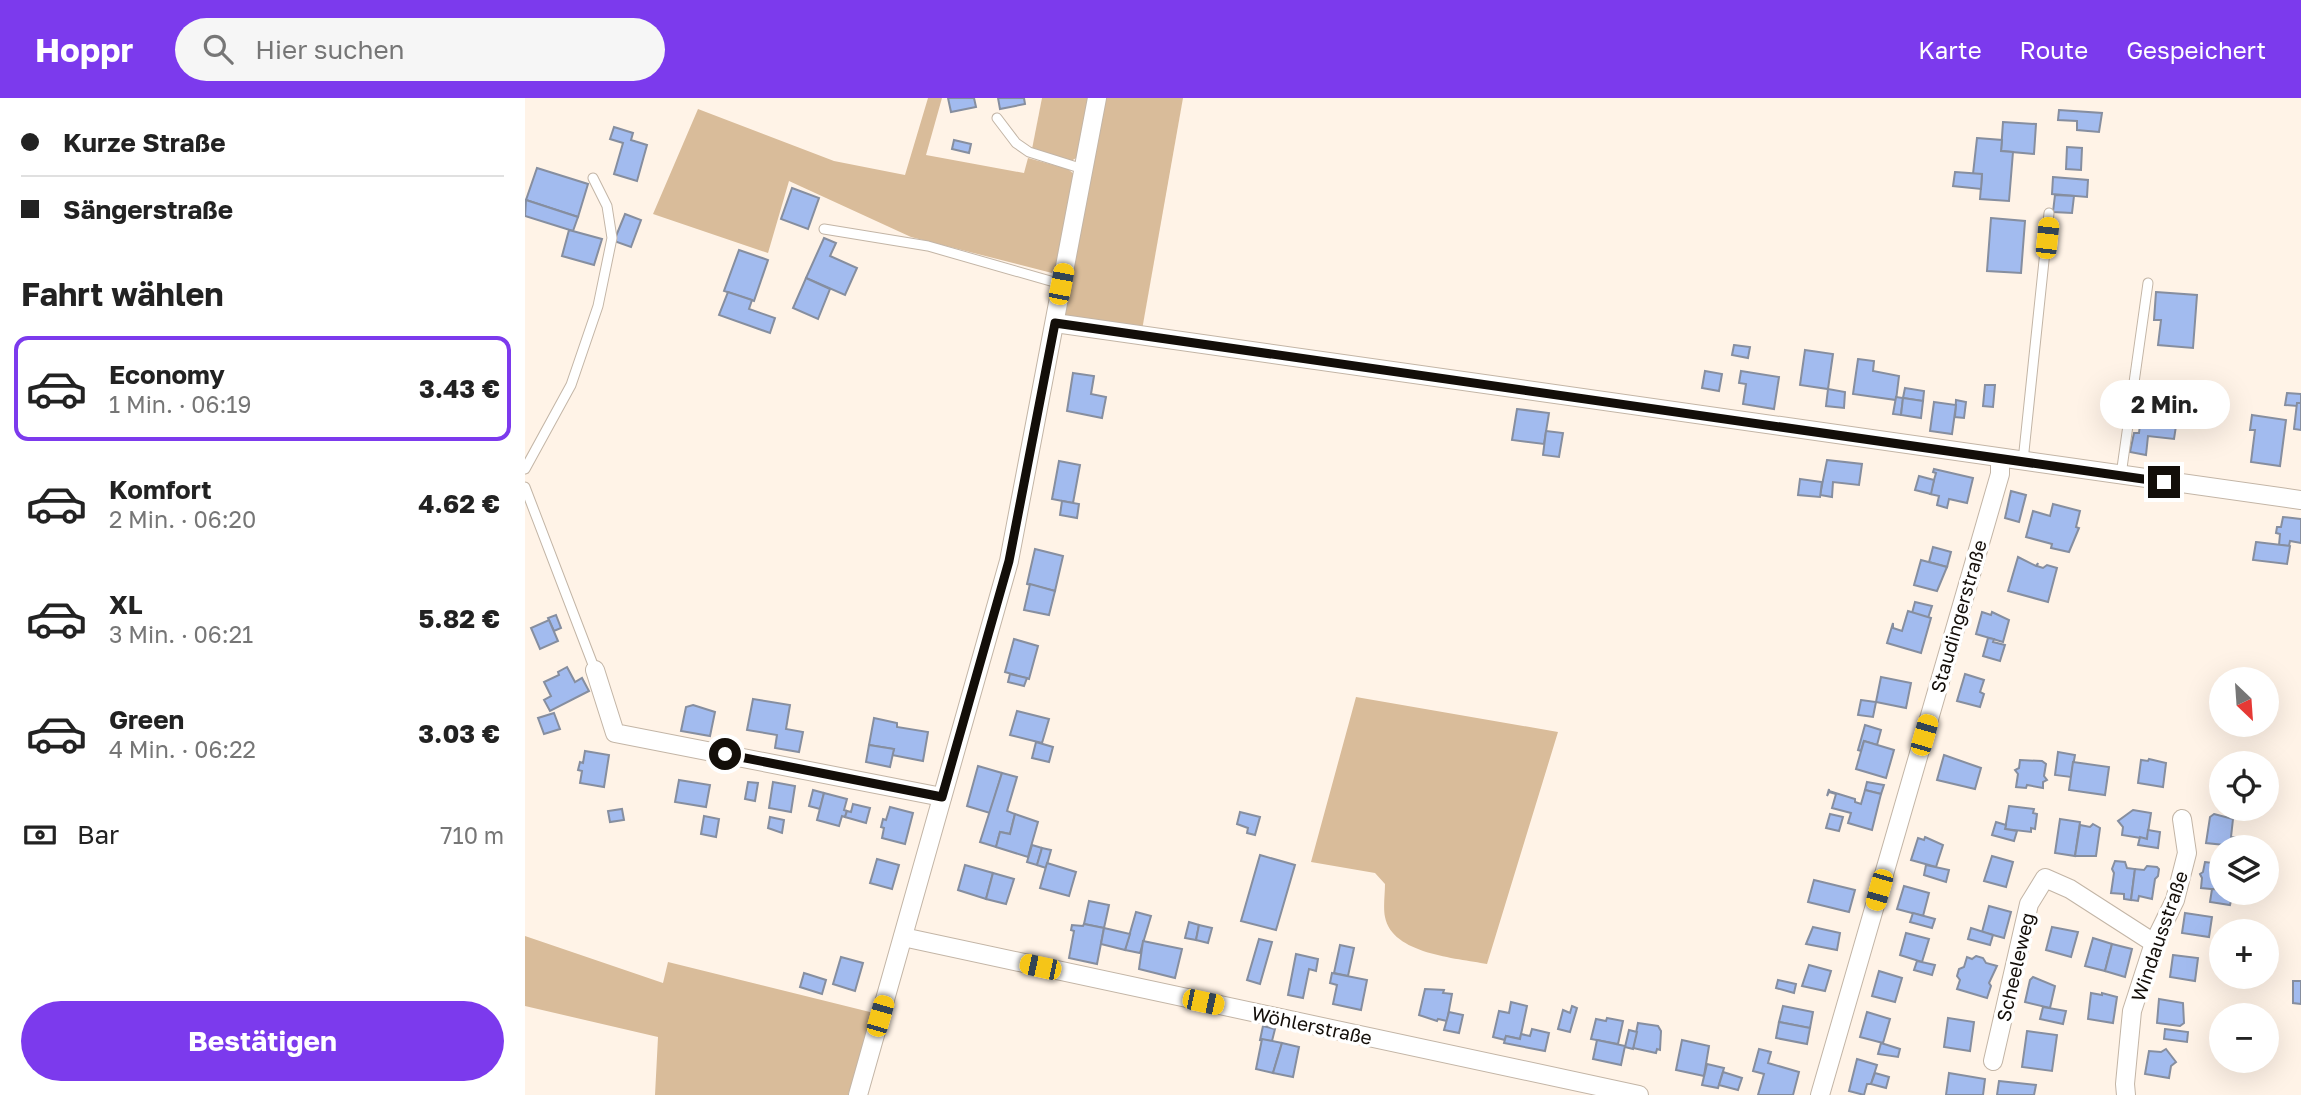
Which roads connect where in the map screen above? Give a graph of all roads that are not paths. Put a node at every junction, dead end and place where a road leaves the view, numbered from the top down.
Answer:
1 (1097, 98) edge
2 (997, 118) dead end
3 (1083, 169) junction
4 (593, 178) dead end
5 (2049, 213) dead end
6 (824, 229) dead end
7 (2148, 283) dead end
8 (1061, 284) junction
9 (1055, 323) junction
10 (2000, 459) junction
11 (2023, 461) junction
12 (525, 469) edge
13 (2121, 475) junction
14 (525, 487) edge
15 (2301, 500) edge
16 (594, 670) joint
17 (942, 797) junction
18 (2182, 819) dead end
19 (903, 937) junction
20 (2154, 943) junction
21 (1993, 1061) dead end
22 (857, 1095) edge
23 (1639, 1095) edge
24 (1820, 1095) edge
25 (2126, 1095) edge

1 - 3 street
2 - 3 lane
3 - 8 street
4 - 12 lane
5 - 11 lane
6 - 8 lane
7 - 13 lane
8 - 9 street
9 - 10 street
9 - 17 street
10 - 11 street
10 - 24 street, Staudingerstraße
11 - 13 street
13 - 15 street
14 - 16 lane
16 - 17 street
17 - 19 street
18 - 20 street, Windausstraße
19 - 22 street
19 - 23 street, Wöhlerstraße
20 - 21 street, Scheeleweg
20 - 25 street, Windausstraße

